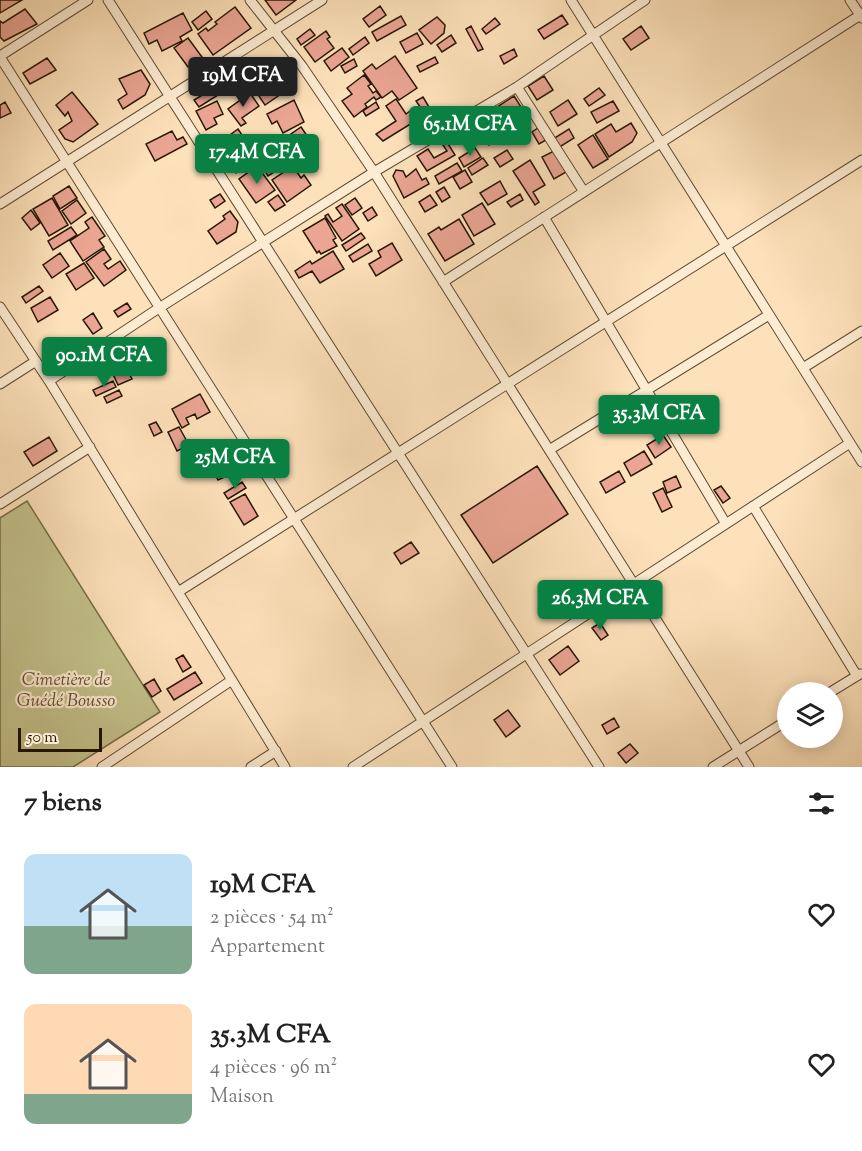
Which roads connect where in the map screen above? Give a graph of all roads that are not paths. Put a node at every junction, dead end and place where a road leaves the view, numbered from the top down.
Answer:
1 (88, 0) edge
2 (108, 0) edge
3 (250, 0) edge
4 (322, 0) edge
5 (571, 0) edge
6 (645, 0) edge
7 (850, 0) edge
8 (861, 16) edge
9 (274, 30) junction
10 (594, 36) junction
11 (0, 57) edge
12 (517, 87) junction
13 (170, 96) junction
14 (661, 142) junction
15 (862, 160) edge
16 (67, 162) junction
17 (374, 172) junction
18 (584, 192) junction
19 (0, 204) edge
20 (544, 217) junction
21 (263, 242) junction
22 (726, 246) junction
23 (443, 282) junction
24 (0, 307) edge
25 (159, 308) junction
26 (769, 315) junction
27 (606, 322) junction
28 (862, 331) edge
29 (36, 361) junction
30 (803, 368) junction
31 (49, 381) junction
32 (0, 384) edge
33 (508, 384) junction
34 (647, 390) junction
35 (850, 443) junction
36 (90, 447) junction
37 (549, 450) junction
38 (398, 453) junction
39 (862, 462) edge
40 (0, 504) edge
41 (753, 506) junction
42 (294, 519) junction
43 (726, 524) junction
44 (634, 584) junction
45 (178, 592) junction
46 (526, 654) junction
47 (860, 674) edge
48 (232, 680) junction
49 (843, 685) edge
50 (423, 722) junction
51 (777, 727) edge
52 (276, 751) junction
53 (739, 751) junction
54 (102, 767) edge
55 (252, 767) edge
56 (285, 767) edge
57 (353, 767) edge
58 (452, 767) edge
59 (598, 767) edge
60 (712, 767) edge
61 (749, 767) edge

1 - 11 street
2 - 13 street
3 - 9 street
4 - 9 street
5 - 10 street
6 - 10 street
7 - 8 street
8 - 14 street
9 - 13 street
9 - 17 street
10 - 12 street
10 - 14 street
11 - 16 street
12 - 17 street
12 - 18 street
13 - 16 street
13 - 21 street
14 - 18 street
14 - 22 street
15 - 22 street
16 - 19 street
16 - 25 street
17 - 21 street
17 - 23 street
18 - 20 street
20 - 23 street
20 - 27 street
21 - 25 street
21 - 38 street
22 - 26 street
22 - 27 street
23 - 33 street
24 - 29 street
25 - 31 street
25 - 42 street
26 - 30 street
26 - 34 street
27 - 33 street
27 - 34 street
28 - 30 street
29 - 31 street
29 - 32 street
30 - 35 street
31 - 36 street
33 - 37 street
33 - 38 street
34 - 37 street
34 - 43 street
35 - 39 street
35 - 41 street
36 - 40 street
36 - 45 street
37 - 44 street
38 - 42 street
38 - 46 street
41 - 43 street
41 - 47 street
42 - 45 street
42 - 50 street
43 - 44 street
44 - 46 street
44 - 53 street
45 - 48 street
46 - 50 street
46 - 59 street
47 - 49 street
48 - 52 street
48 - 54 street
50 - 57 street
50 - 58 street
51 - 53 street
52 - 55 street
52 - 56 street
53 - 60 street
53 - 61 street

